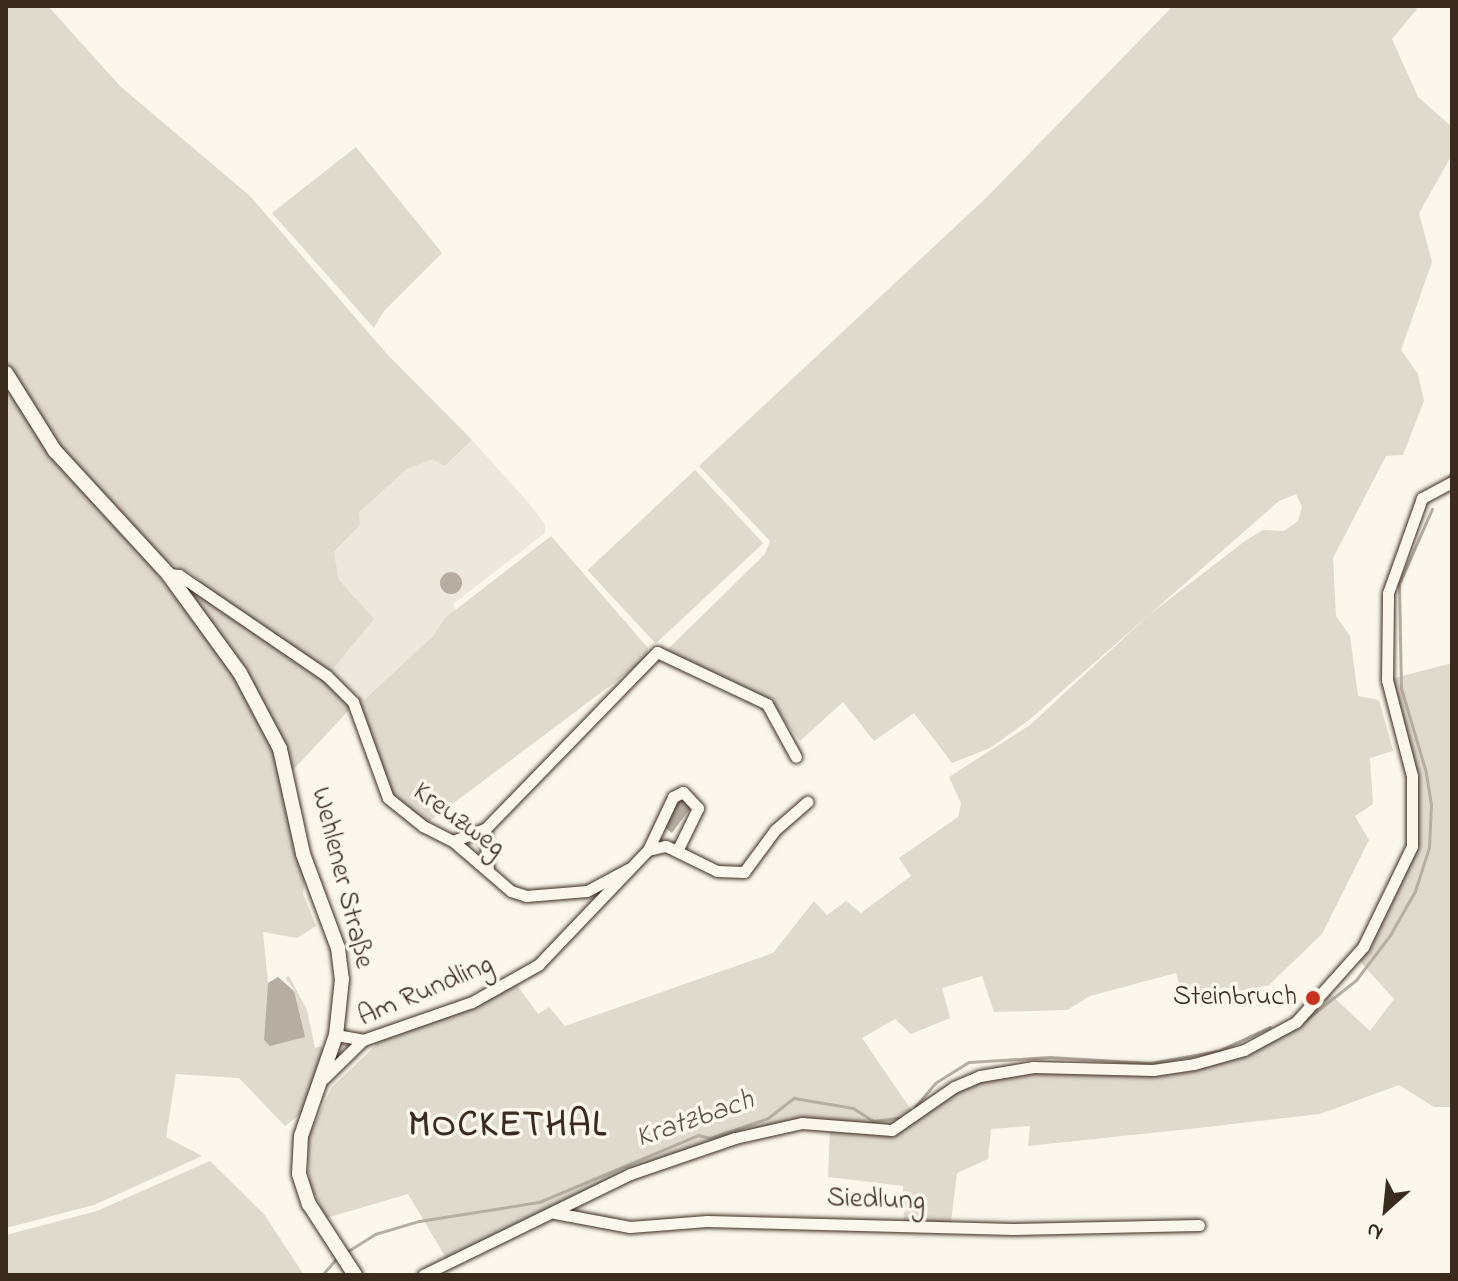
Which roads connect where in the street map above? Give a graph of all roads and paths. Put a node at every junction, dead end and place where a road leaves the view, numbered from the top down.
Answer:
1 (6, 373) edge
2 (1452, 482) edge
3 (168, 574) junction
4 (796, 757) dead end
5 (807, 802) dead end
6 (485, 829) junction
7 (453, 841) junction
8 (678, 849) junction
9 (648, 850) junction
10 (628, 869) junction
11 (488, 871) junction
12 (336, 1035) junction
13 (363, 1040) junction
14 (324, 1078) junction
15 (588, 1196) junction
16 (555, 1213) junction
17 (594, 1223) junction
18 (1199, 1225) dead end
19 (355, 1275) edge
20 (423, 1275) edge

1 - 3 street, Wehlener Straße
2 - 15 street
3 - 7 street, Kreuzweg
3 - 12 street, Wehlener Straße
4 - 6 street
5 - 8 street
6 - 7 street
6 - 11 street
7 - 11 street, Kreuzweg
8 - 9 street
8 - 9 street, Am Rundling
9 - 10 street, Am Rundling
10 - 11 street, Kreuzweg
10 - 13 street, Am Rundling
12 - 13 street
12 - 14 street, Wehlener Straße
13 - 14 street, Am Rundling
14 - 19 street, Wehlener Straße
15 - 16 street
15 - 17 street
16 - 17 street, Siedlung
16 - 20 street
17 - 18 street, Siedlung

